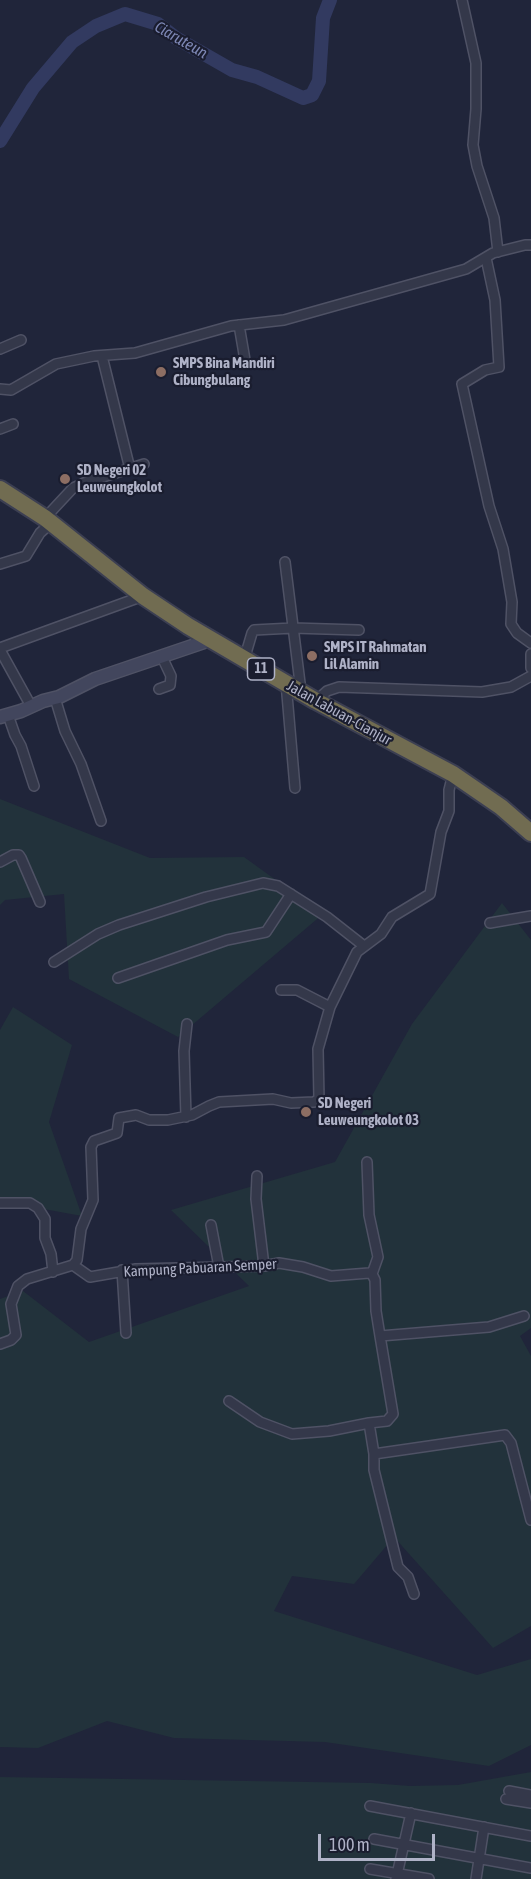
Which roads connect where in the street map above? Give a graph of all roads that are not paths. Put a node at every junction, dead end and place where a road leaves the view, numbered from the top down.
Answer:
1 (462, 0) edge
2 (531, 245) edge
3 (498, 252) junction
4 (486, 258) junction
5 (239, 325) junction
6 (21, 340) dead end
7 (0, 349) edge
8 (102, 356) junction
9 (245, 360) dead end
10 (0, 389) edge
11 (12, 424) dead end
12 (0, 429) edge
13 (144, 464) dead end
14 (130, 469) junction
15 (0, 489) edge
16 (46, 525) junction
17 (285, 562) dead end
18 (0, 564) edge
19 (143, 596) junction
20 (293, 628) junction
21 (359, 630) dead end
22 (210, 640) junction
23 (531, 644) edge
24 (0, 649) edge
25 (531, 654) edge
26 (162, 657) junction
27 (244, 660) junction
28 (531, 668) edge
29 (531, 676) edge
30 (294, 687) junction
31 (159, 688) dead end
32 (55, 698) junction
33 (316, 701) junction
34 (31, 706) junction
35 (4, 716) edge
36 (453, 774) junction
37 (34, 786) dead end
38 (296, 788) dead end
39 (100, 821) dead end
40 (531, 833) edge
41 (0, 862) edge
42 (291, 894) junction
43 (40, 902) dead end
44 (531, 916) edge
45 (490, 923) dead end
46 (364, 946) junction
47 (54, 962) dead end
48 (118, 978) dead end
49 (281, 990) dead end
50 (330, 1007) junction
51 (187, 1024) dead end
52 (186, 1117) junction
53 (367, 1162) dead end
54 (257, 1176) dead end
55 (0, 1203) edge
56 (211, 1225) dead end
57 (73, 1265) junction
58 (264, 1266) junction
59 (219, 1267) junction
60 (122, 1270) junction
61 (53, 1272) junction
62 (372, 1274) junction
63 (524, 1316) dead end
64 (126, 1333) dead end
65 (381, 1336) junction
66 (0, 1344) edge
67 (228, 1401) dead end
68 (369, 1423) junction
69 (374, 1454) junction
70 (531, 1520) edge
71 (414, 1594) dead end
72 (531, 1795) edge
73 (531, 1803) edge
74 (370, 1806) dead end
75 (411, 1813) junction
76 (484, 1827) junction
77 (531, 1836) edge
78 (374, 1839) dead end
79 (403, 1844) junction
80 (479, 1859) junction
81 (531, 1868) edge
82 (370, 1869) dead end
83 (397, 1876) edge
84 (429, 1879) edge
85 (476, 1879) edge

1 - 3 street
2 - 3 street
3 - 4 street
4 - 5 street
4 - 23 street
5 - 8 street
5 - 9 street
6 - 7 street
8 - 10 street
8 - 14 street
11 - 12 street
13 - 14 street
14 - 16 street
15 - 16 highway, Jalan Labuan-Cianjur / 11
16 - 18 street
16 - 19 highway, Jalan Labuan-Cianjur / 11
17 - 20 street
19 - 22 highway, Jalan Labuan-Cianjur / 11
19 - 24 street
20 - 21 street
20 - 27 street
20 - 30 street
22 - 26 street
22 - 27 highway, Jalan Labuan-Cianjur / 11
24 - 34 street
25 - 28 street
26 - 31 street
26 - 32 street
27 - 30 highway, Jalan Labuan-Cianjur / 11
29 - 33 street
30 - 33 highway, Jalan Labuan-Cianjur / 11
30 - 38 street
32 - 34 street
32 - 39 street
33 - 36 highway, Jalan Labuan-Cianjur / 11
34 - 35 street
35 - 37 street
36 - 40 highway, Jalan Labuan-Cianjur / 11
36 - 46 street
41 - 43 street
42 - 46 street
42 - 47 street
42 - 48 street
44 - 45 street
46 - 50 street
49 - 50 street
50 - 52 street
51 - 52 street
52 - 57 street
53 - 62 street
54 - 58 street
55 - 61 street
56 - 59 street
57 - 60 street, Kampung Pabuaran Semper
57 - 61 street
58 - 59 street, Kampung Pabuaran Semper
58 - 62 street, Kampung Pabuaran Semper
59 - 60 street, Kampung Pabuaran Semper
60 - 64 street
61 - 66 street
62 - 65 street
63 - 65 street
65 - 68 street
67 - 68 street
68 - 69 street
69 - 70 street
69 - 71 street
72 - 73 street
74 - 75 street
75 - 76 street
75 - 79 street
76 - 77 street
76 - 80 street
78 - 79 street
79 - 80 street
79 - 83 street
80 - 81 street
80 - 85 street
82 - 83 street
83 - 84 street

